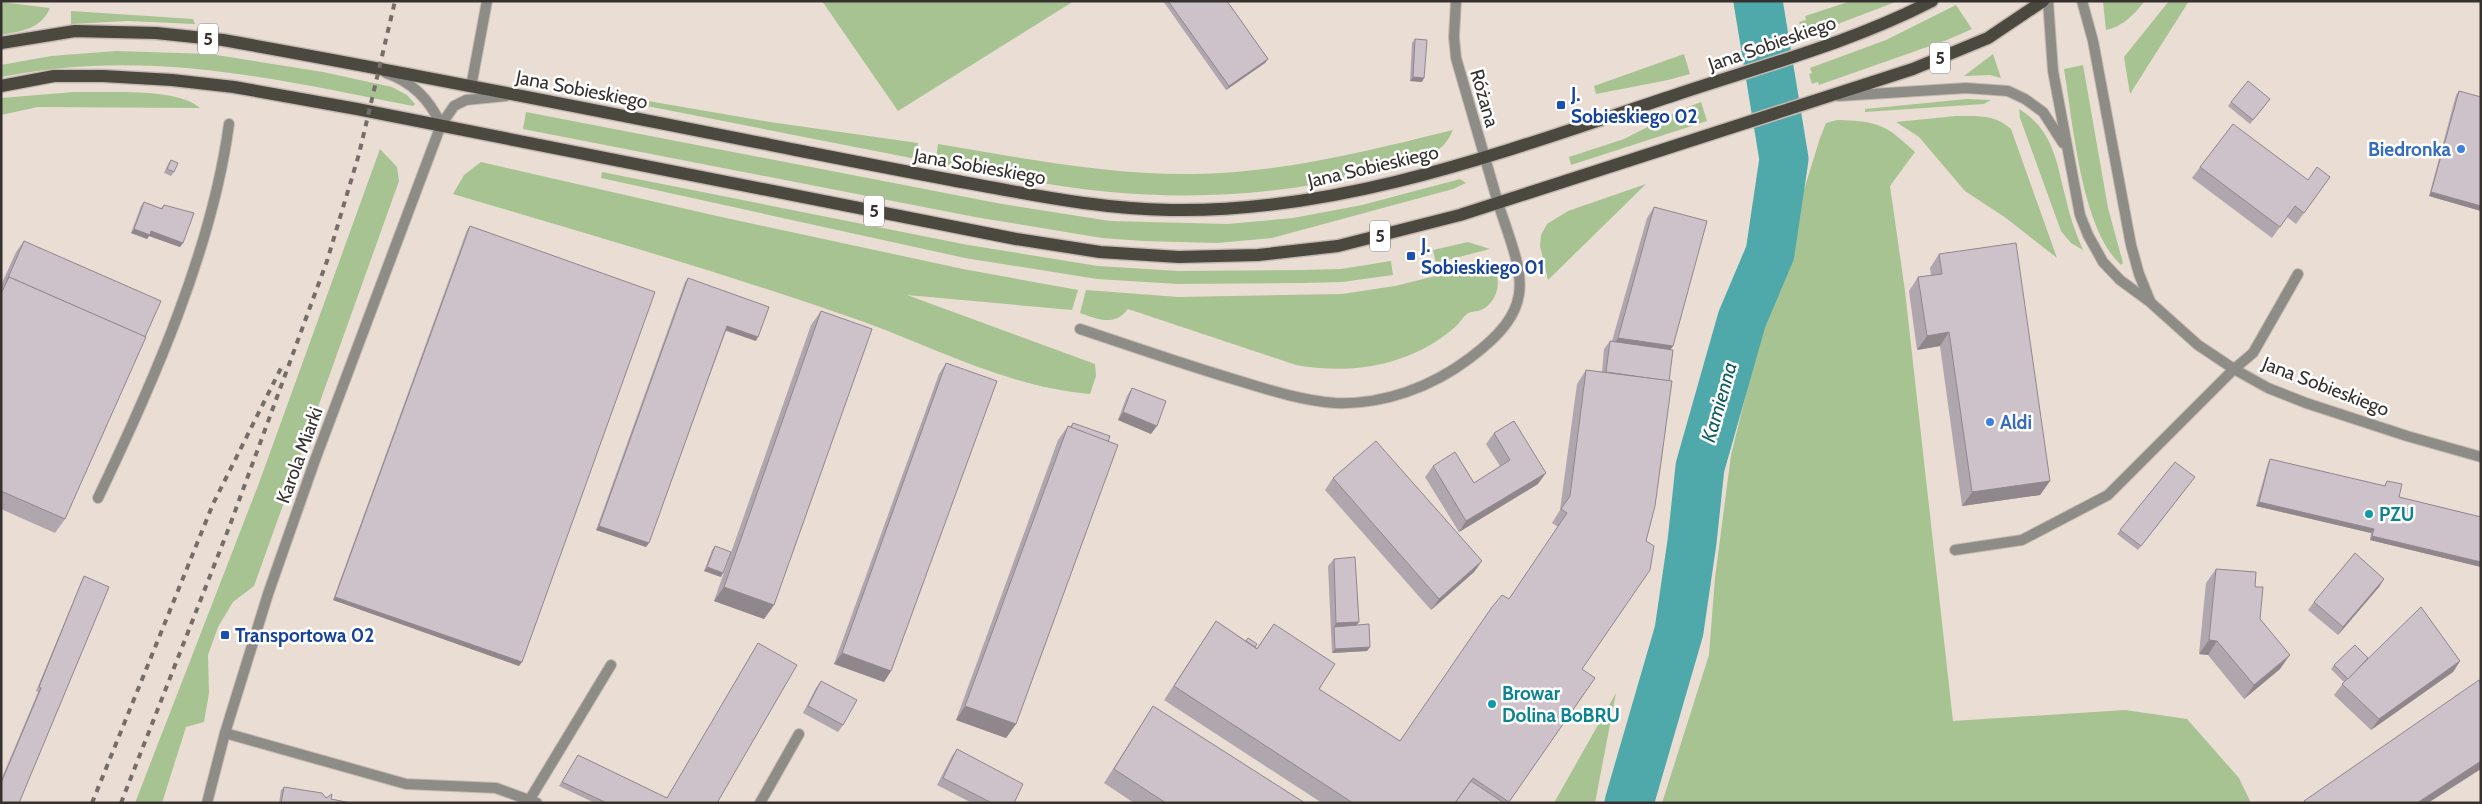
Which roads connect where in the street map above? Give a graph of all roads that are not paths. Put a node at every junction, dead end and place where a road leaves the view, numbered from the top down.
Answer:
1 (487, 1) edge
2 (1456, 1) edge
3 (1932, 1) edge
4 (2043, 1) edge
5 (2048, 1) edge
6 (2082, 1) edge
7 (1, 43) edge
8 (366, 66) junction
9 (1, 86) edge
10 (471, 87) junction
11 (522, 97) junction
12 (1822, 99) junction
13 (229, 124) dead end
14 (441, 125) junction
15 (1484, 157) junction
16 (2068, 158) junction
17 (1498, 203) junction
18 (2298, 274) dead end
19 (2150, 302) junction
20 (1080, 329) dead end
21 (2234, 369) junction
22 (2481, 457) edge
23 (98, 498) dead end
24 (1956, 550) dead end
25 (611, 664) dead end
26 (225, 733) junction
27 (799, 734) dead end
28 (534, 801) edge
29 (207, 803) edge
30 (760, 803) edge

1 - 10 street
2 - 15 street, Różana
3 - 15 main road, Jana Sobieskiego / 5
4 - 12 main road, Jana Sobieskiego / 5
5 - 16 street, Jana Sobieskiego
6 - 19 street, Jana Sobieskiego
7 - 8 main road, Jana Sobieskiego / 5
8 - 10 main road, Jana Sobieskiego / 5
8 - 14 street
9 - 14 main road, Jana Sobieskiego / 5
10 - 11 main road, Jana Sobieskiego / 5
11 - 14 street, Karola Miarki
11 - 15 main road, Jana Sobieskiego / 5
12 - 16 street, Jana Sobieskiego
12 - 17 main road, Jana Sobieskiego / 5
13 - 23 street
14 - 17 main road, Jana Sobieskiego / 5
14 - 26 street, Karola Miarki
15 - 17 street, Różana
16 - 19 street, Jana Sobieskiego
17 - 20 street, Różana
18 - 21 street
19 - 21 street, Jana Sobieskiego
21 - 22 street, Jana Sobieskiego
21 - 24 street
25 - 28 street
26 - 28 street
26 - 29 street, Karola Miarki
27 - 30 street

